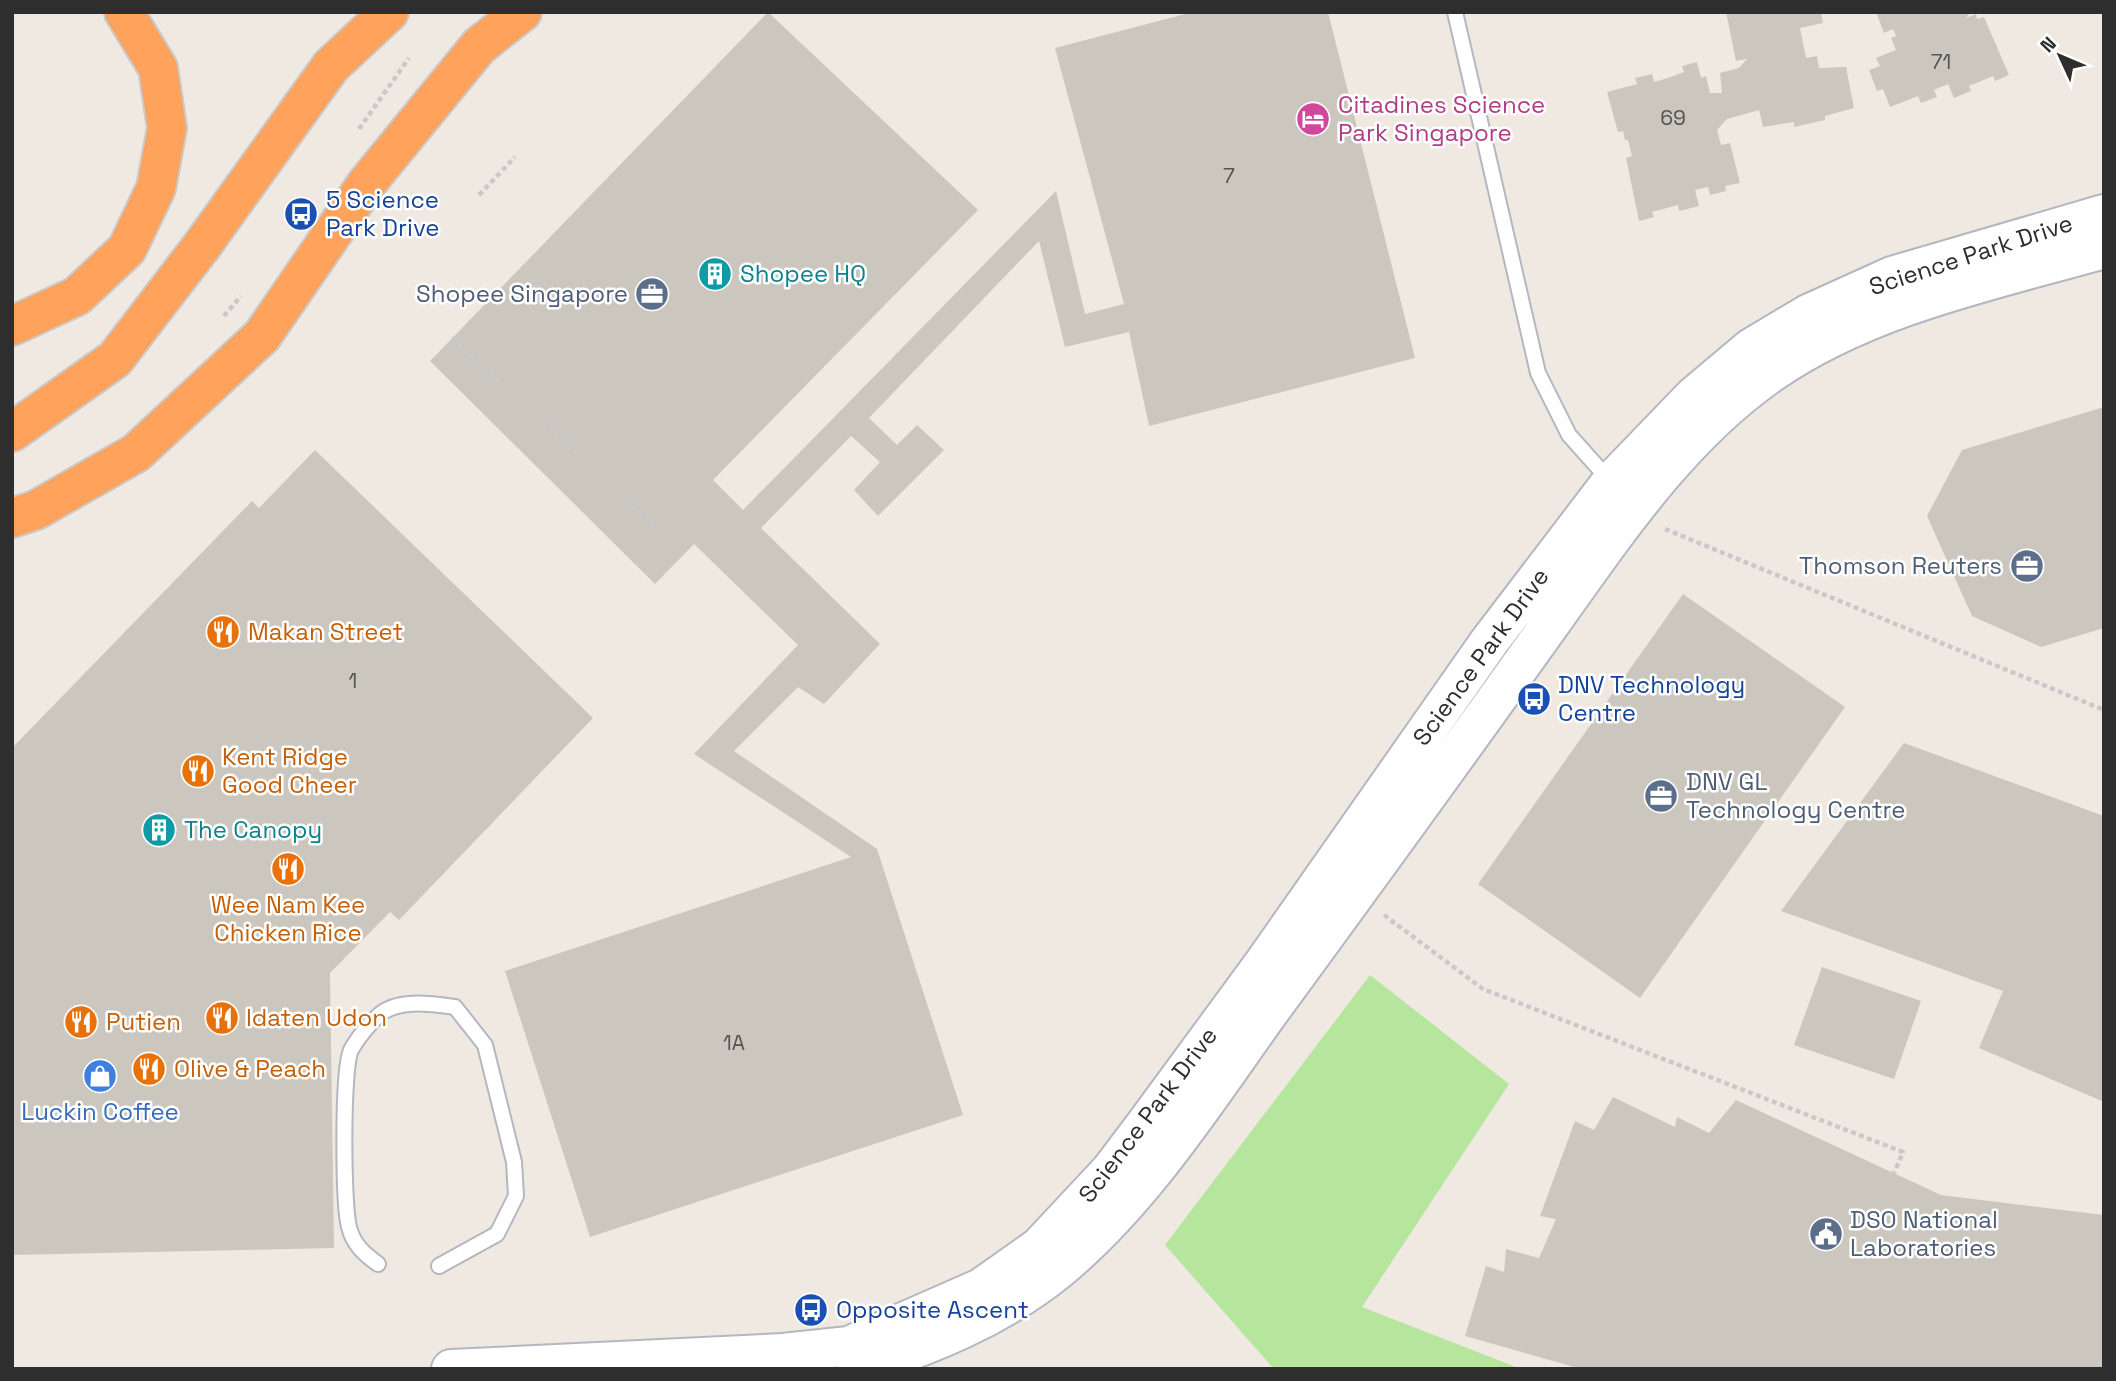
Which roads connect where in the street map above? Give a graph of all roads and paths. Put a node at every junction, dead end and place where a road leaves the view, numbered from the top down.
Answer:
1 (124, 12) edge
2 (389, 12) edge
3 (522, 12) edge
4 (1455, 12) edge
5 (409, 58) dead end
6 (366, 120) dead end
7 (515, 157) dead end
8 (479, 195) dead end
9 (2104, 214) edge
10 (2104, 249) edge
11 (12, 326) edge
12 (452, 338) dead end
13 (505, 386) dead end
14 (1704, 409) junction
15 (543, 422) dead end
16 (12, 432) edge
17 (580, 457) dead end
18 (1624, 492) junction
19 (626, 500) dead end
20 (12, 518) edge
21 (661, 532) dead end
22 (2104, 710) edge
23 (1381, 913) dead end
24 (1894, 1173) dead end
25 (378, 1264) dead end
26 (439, 1266) dead end
27 (989, 1300) junction
28 (586, 1366) edge
29 (451, 1369) edge
30 (856, 1369) edge

1 - 11 highway
2 - 16 highway
3 - 20 highway
4 - 18 lane
5 - 6 path
7 - 8 path
9 - 14 main road, Science Park Drive
10 - 14 main road, Science Park Drive
12 - 13 path
14 - 18 main road, Science Park Drive
15 - 17 path
18 - 22 path
18 - 27 main road, Science Park Drive
19 - 21 path
23 - 24 path
25 - 26 lane
27 - 28 main road, Science Park Drive
27 - 30 main road, Science Park Drive
28 - 29 main road, Science Park Drive

